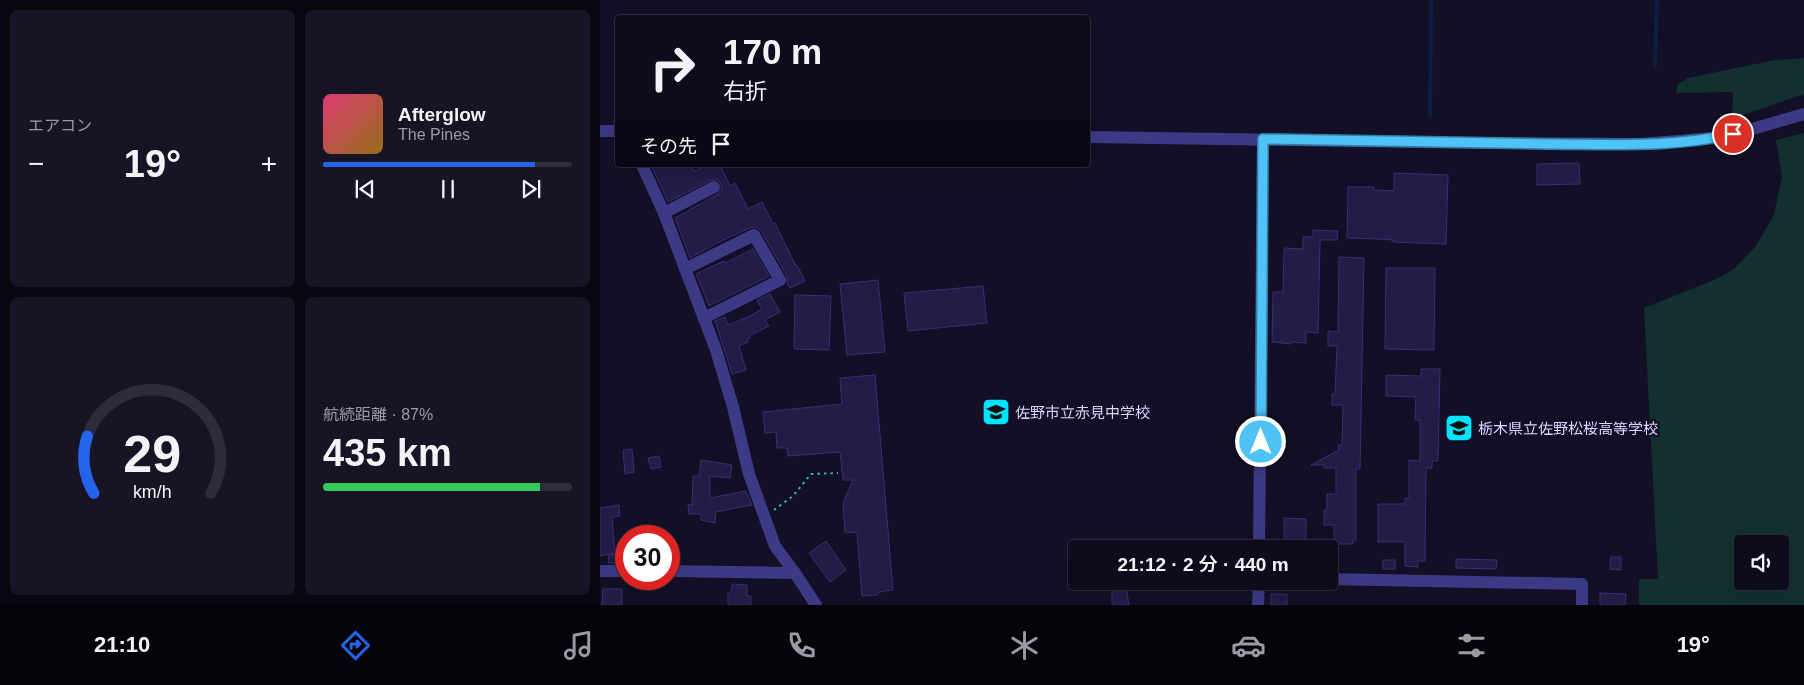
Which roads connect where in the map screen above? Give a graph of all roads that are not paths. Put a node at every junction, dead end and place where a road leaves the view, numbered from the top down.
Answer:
1 (1804, 114) edge
2 (600, 131) edge
3 (615, 131) edge
4 (1090, 137) edge
5 (1263, 139) junction
6 (643, 167) edge
7 (714, 187) dead end
8 (664, 213) junction
9 (685, 268) junction
10 (704, 318) junction
11 (1259, 540) edge
12 (600, 570) edge
13 (615, 571) edge
14 (680, 571) edge
15 (795, 572) junction
16 (1338, 579) edge
17 (1259, 590) edge
18 (816, 605) edge
19 (1258, 605) edge
20 (1582, 605) edge

1 - 5 street
2 - 3 street
4 - 5 street
5 - 11 street
6 - 8 street
7 - 8 street
8 - 9 street
9 - 10 street
9 - 10 street
10 - 15 street
12 - 13 street
14 - 15 street
15 - 18 street
16 - 20 street
17 - 19 street

